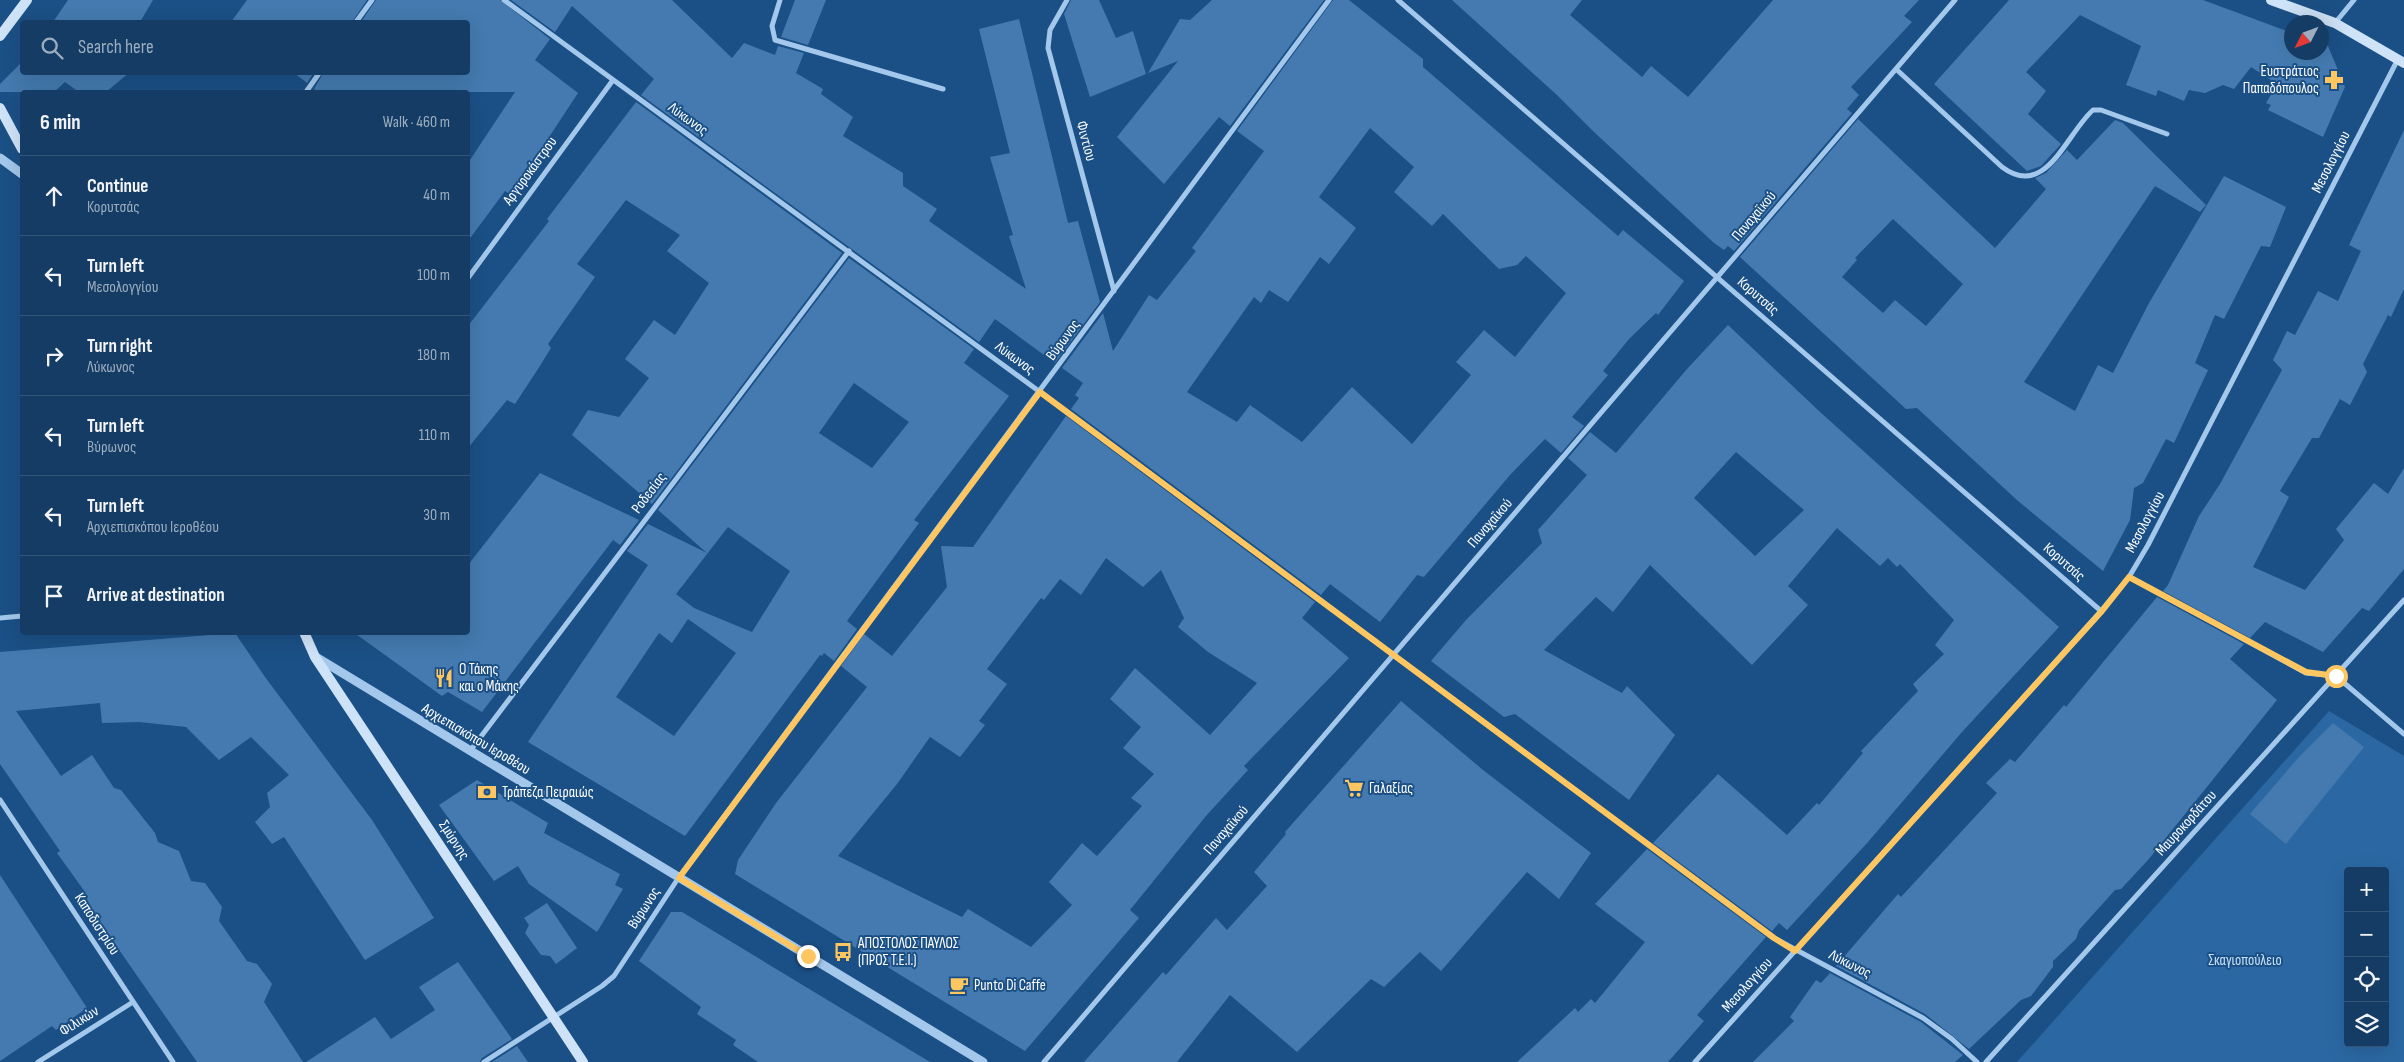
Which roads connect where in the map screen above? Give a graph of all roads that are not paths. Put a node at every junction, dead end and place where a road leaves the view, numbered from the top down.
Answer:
1 (27, 0) edge
2 (372, 0) edge
3 (504, 0) edge
4 (780, 0) edge
5 (1067, 0) edge
6 (1329, 0) edge
7 (1398, 0) edge
8 (1955, 0) edge
9 (2271, 0) edge
10 (2354, 0) edge
11 (357, 20) edge
12 (2335, 23) junction
13 (0, 36) edge
14 (2401, 61) edge
15 (1896, 69) junction
16 (318, 75) edge
17 (613, 80) junction
18 (943, 89) dead end
19 (307, 90) edge
20 (0, 108) edge
21 (2167, 134) dead end
22 (20, 145) edge
23 (0, 158) edge
24 (20, 173) edge
25 (849, 251) junction
26 (470, 275) edge
27 (1718, 278) junction
28 (1114, 291) junction
29 (1040, 392) junction
30 (2129, 577) junction
31 (2404, 600) edge
32 (2102, 611) junction
33 (20, 616) edge
34 (0, 618) edge
35 (305, 635) edge
36 (1393, 654) junction
37 (315, 657) junction
38 (2336, 676) junction
39 (2404, 734) edge
40 (470, 751) junction
41 (0, 800) edge
42 (679, 878) junction
43 (1795, 951) junction
44 (133, 1002) junction
45 (554, 1018) junction
46 (38, 1062) edge
47 (173, 1062) edge
48 (484, 1062) edge
49 (583, 1062) edge
50 (983, 1062) edge
51 (1044, 1062) edge
52 (1695, 1062) edge
53 (1977, 1062) edge
54 (1986, 1062) edge

1 - 13 main road
2 - 11 street
3 - 17 street, Λύκωνος
4 - 18 street
5 - 28 street, Φιντίου
6 - 28 street, Βύρωνος
7 - 27 street, Κορυτσάς
8 - 15 street, Παναχαϊκού
9 - 12 main road
10 - 12 street
12 - 14 main road
14 - 30 street, Μεσολογγίου
15 - 21 street
15 - 27 street, Παναχαϊκού
16 - 19 street
17 - 25 street, Λύκωνος
17 - 26 street, Αργυροκάστρου
20 - 22 main road
23 - 24 street
25 - 29 street, Λύκωνος
25 - 40 street, Ροδεσίας
27 - 32 street, Κορυτσάς
27 - 36 street, Παναχαϊκού
28 - 29 street, Βύρωνος
29 - 36 street, Λύκωνος
29 - 42 street, Βύρωνος
30 - 32 street, Μεσολογγίου
30 - 38 street
31 - 38 street, Μαυροκορδάτου
32 - 43 street, Μεσολογγίου
33 - 34 street
35 - 37 main road, Σμύρνης
36 - 43 street, Λύκωνος
36 - 51 street, Παναχαϊκού
37 - 40 street, Αρχιεπισκόπου Ιεροθέου
37 - 45 main road, Σμύρνης
38 - 39 street
38 - 54 street, Μαυροκορδάτου
40 - 42 street, Αρχιεπισκόπου Ιεροθέου
41 - 44 street, Καποδιστρίου
42 - 45 street, Βύρωνος
42 - 50 street, Αρχιεπισκόπου Ιεροθέου
43 - 52 street, Μεσολογγίου
43 - 53 street, Λύκωνος
44 - 46 street, Φιλικών
44 - 47 street, Καποδιστρίου
45 - 48 street, Βύρωνος
45 - 49 main road, Σμύρνης

